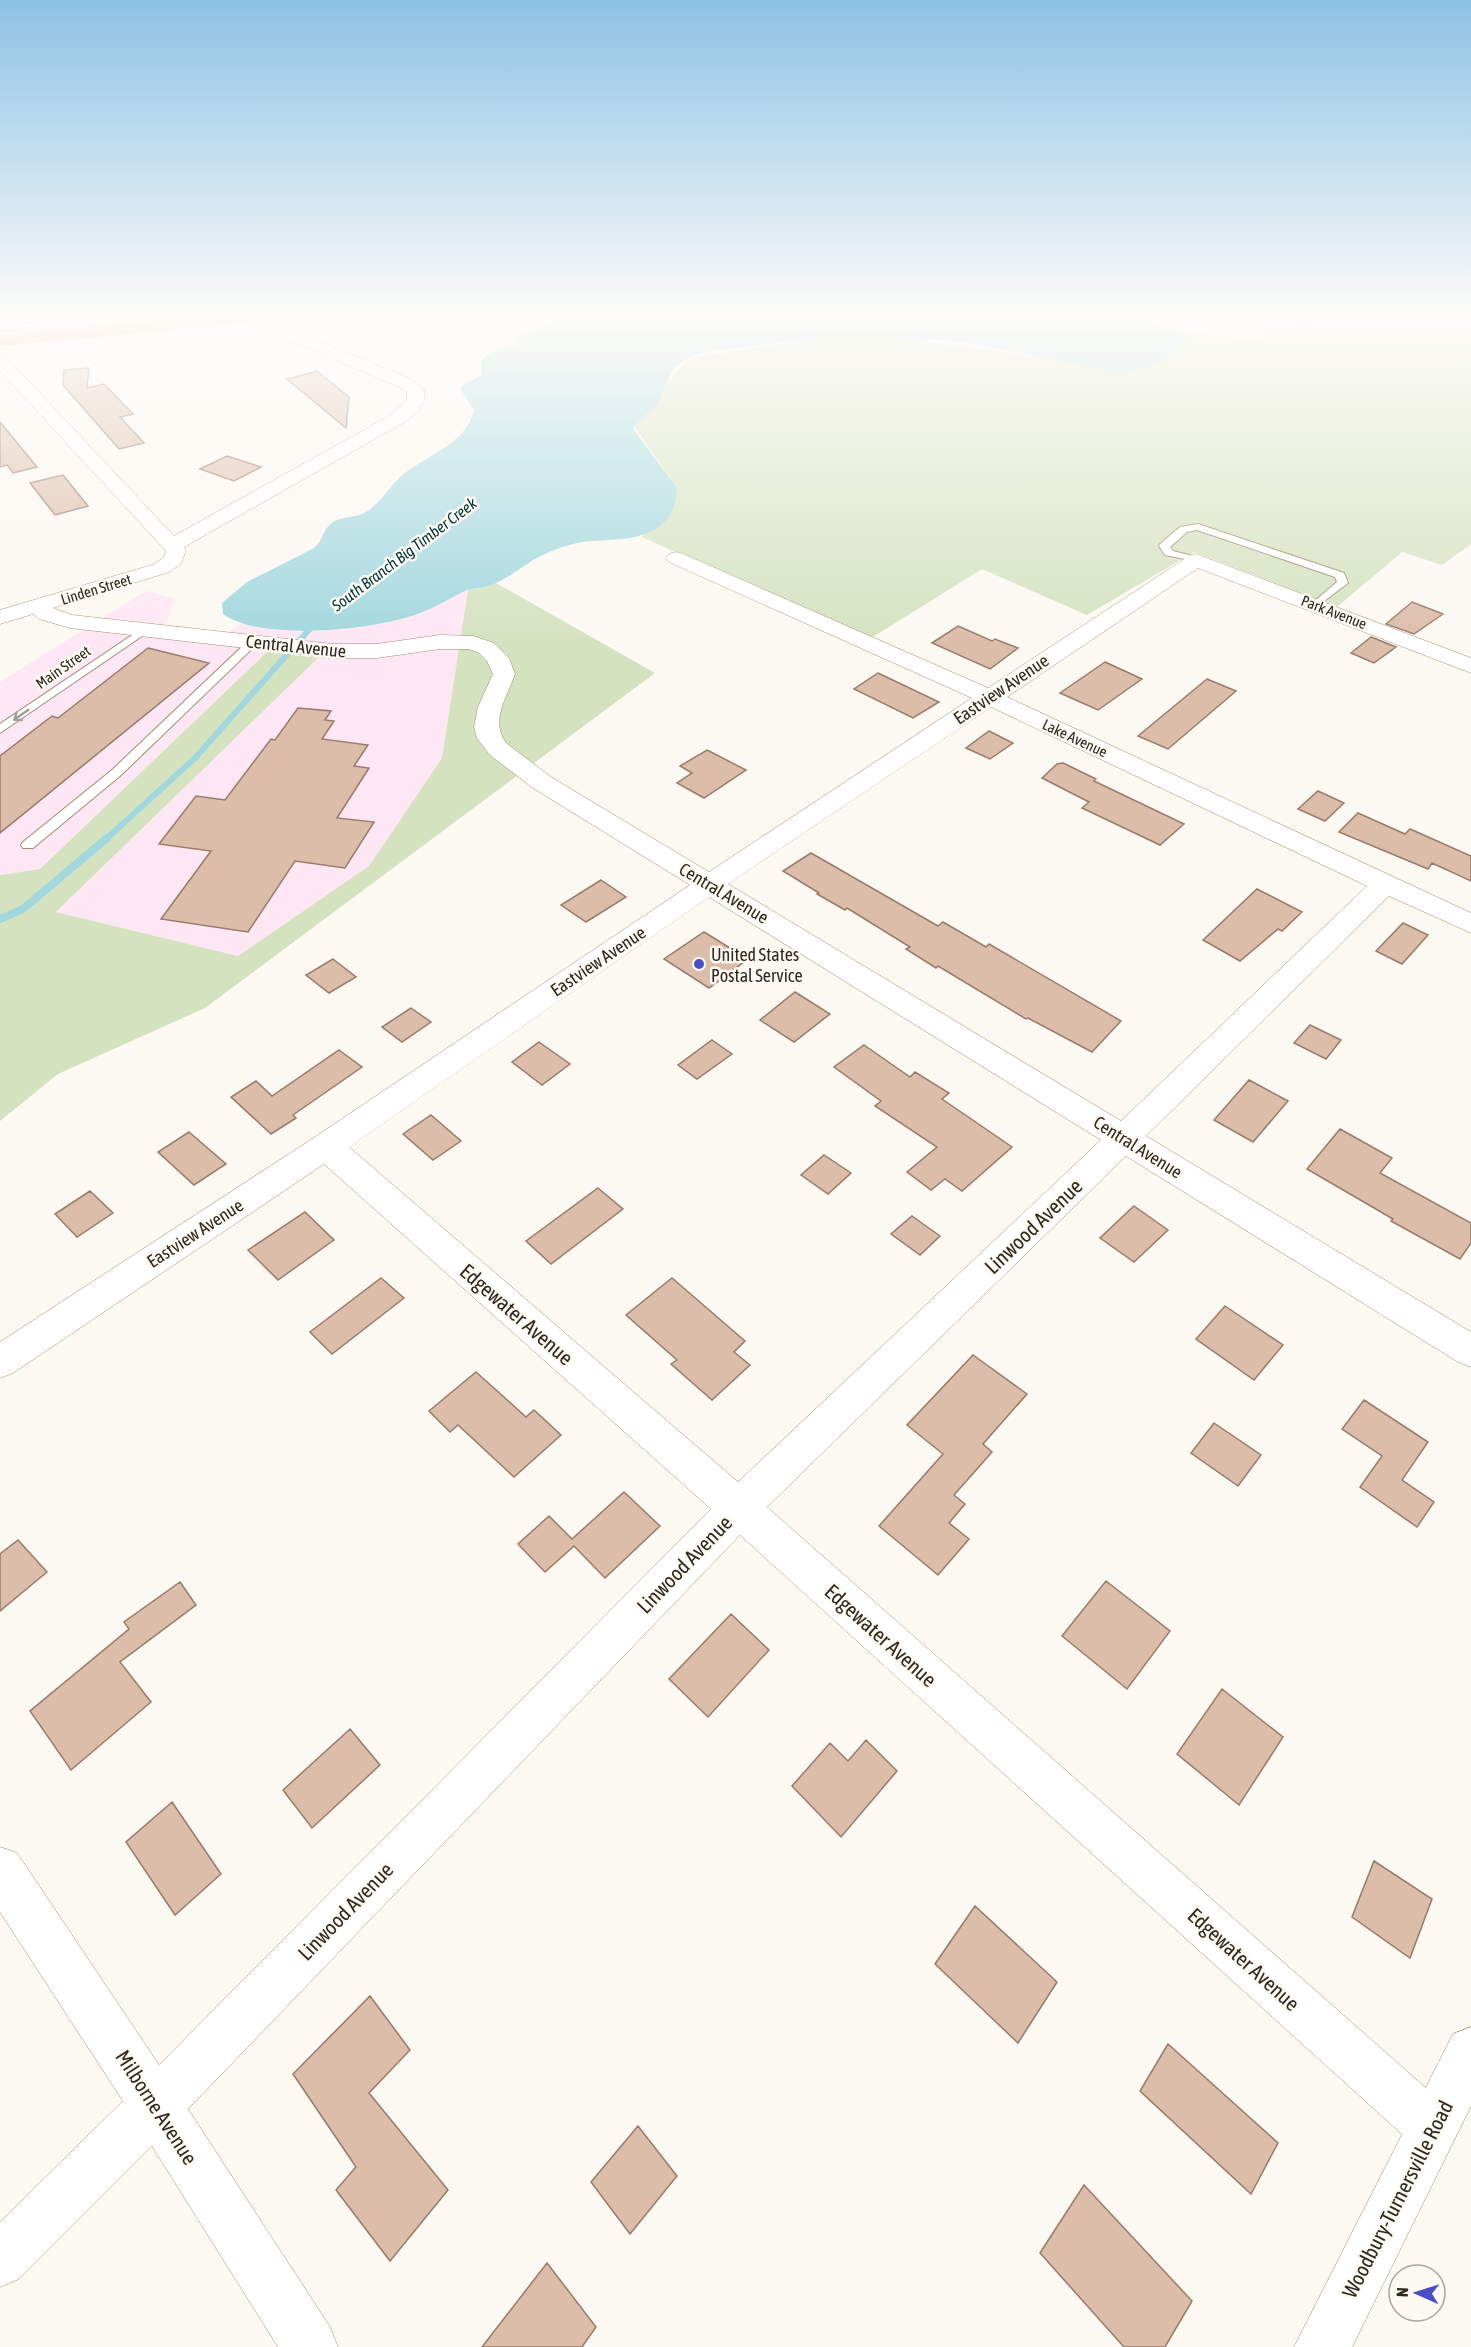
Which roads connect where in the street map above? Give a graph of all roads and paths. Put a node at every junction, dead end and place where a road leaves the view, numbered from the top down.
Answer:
1 (59, 424) edge
2 (389, 424) edge
3 (173, 545) junction
4 (676, 558) dead end
5 (1196, 560) junction
6 (1315, 605) junction
7 (37, 606) junction
8 (0, 617) edge
9 (144, 630) junction
10 (253, 642) junction
11 (1471, 666) edge
12 (989, 697) junction
13 (0, 729) edge
14 (28, 845) dead end
15 (710, 884) junction
16 (1384, 884) junction
17 (1471, 924) edge
18 (1124, 1138) junction
19 (326, 1146) junction
20 (1471, 1351) edge
21 (0, 1362) edge
22 (739, 1508) junction
23 (0, 1870) edge
24 (1471, 2052) edge
25 (156, 2105) junction
26 (1433, 2128) junction
27 (0, 2260) edge
28 (310, 2347) edge
29 (1322, 2347) edge

1 - 3 street
2 - 3 street
3 - 7 street, Linden Street
4 - 12 street, Lake Avenue
5 - 6 street, Park Avenue
5 - 6 lane
5 - 12 street, Eastview Avenue
6 - 11 street, Park Avenue
7 - 8 street, Linden Street
7 - 9 street, Central Avenue
9 - 10 street, Central Avenue
9 -> 13 lane, Main Street
10 - 14 lane
10 - 15 street, Central Avenue
12 - 15 street, Eastview Avenue
12 - 16 street, Lake Avenue
15 - 18 street, Central Avenue
15 - 19 street, Eastview Avenue
16 - 17 street, Lake Avenue
16 - 18 street, Linwood Avenue
18 - 20 street, Central Avenue
18 - 22 street, Linwood Avenue
19 - 21 street, Eastview Avenue
19 - 22 street, Edgewater Avenue
22 - 25 street, Linwood Avenue
22 - 26 street, Edgewater Avenue
23 - 25 street, Milborne Avenue
24 - 26 street, Woodbury-Turnersville Road
25 - 27 street, Linwood Avenue
25 - 28 street, Milborne Avenue
26 - 29 street, Woodbury-Turnersville Road

